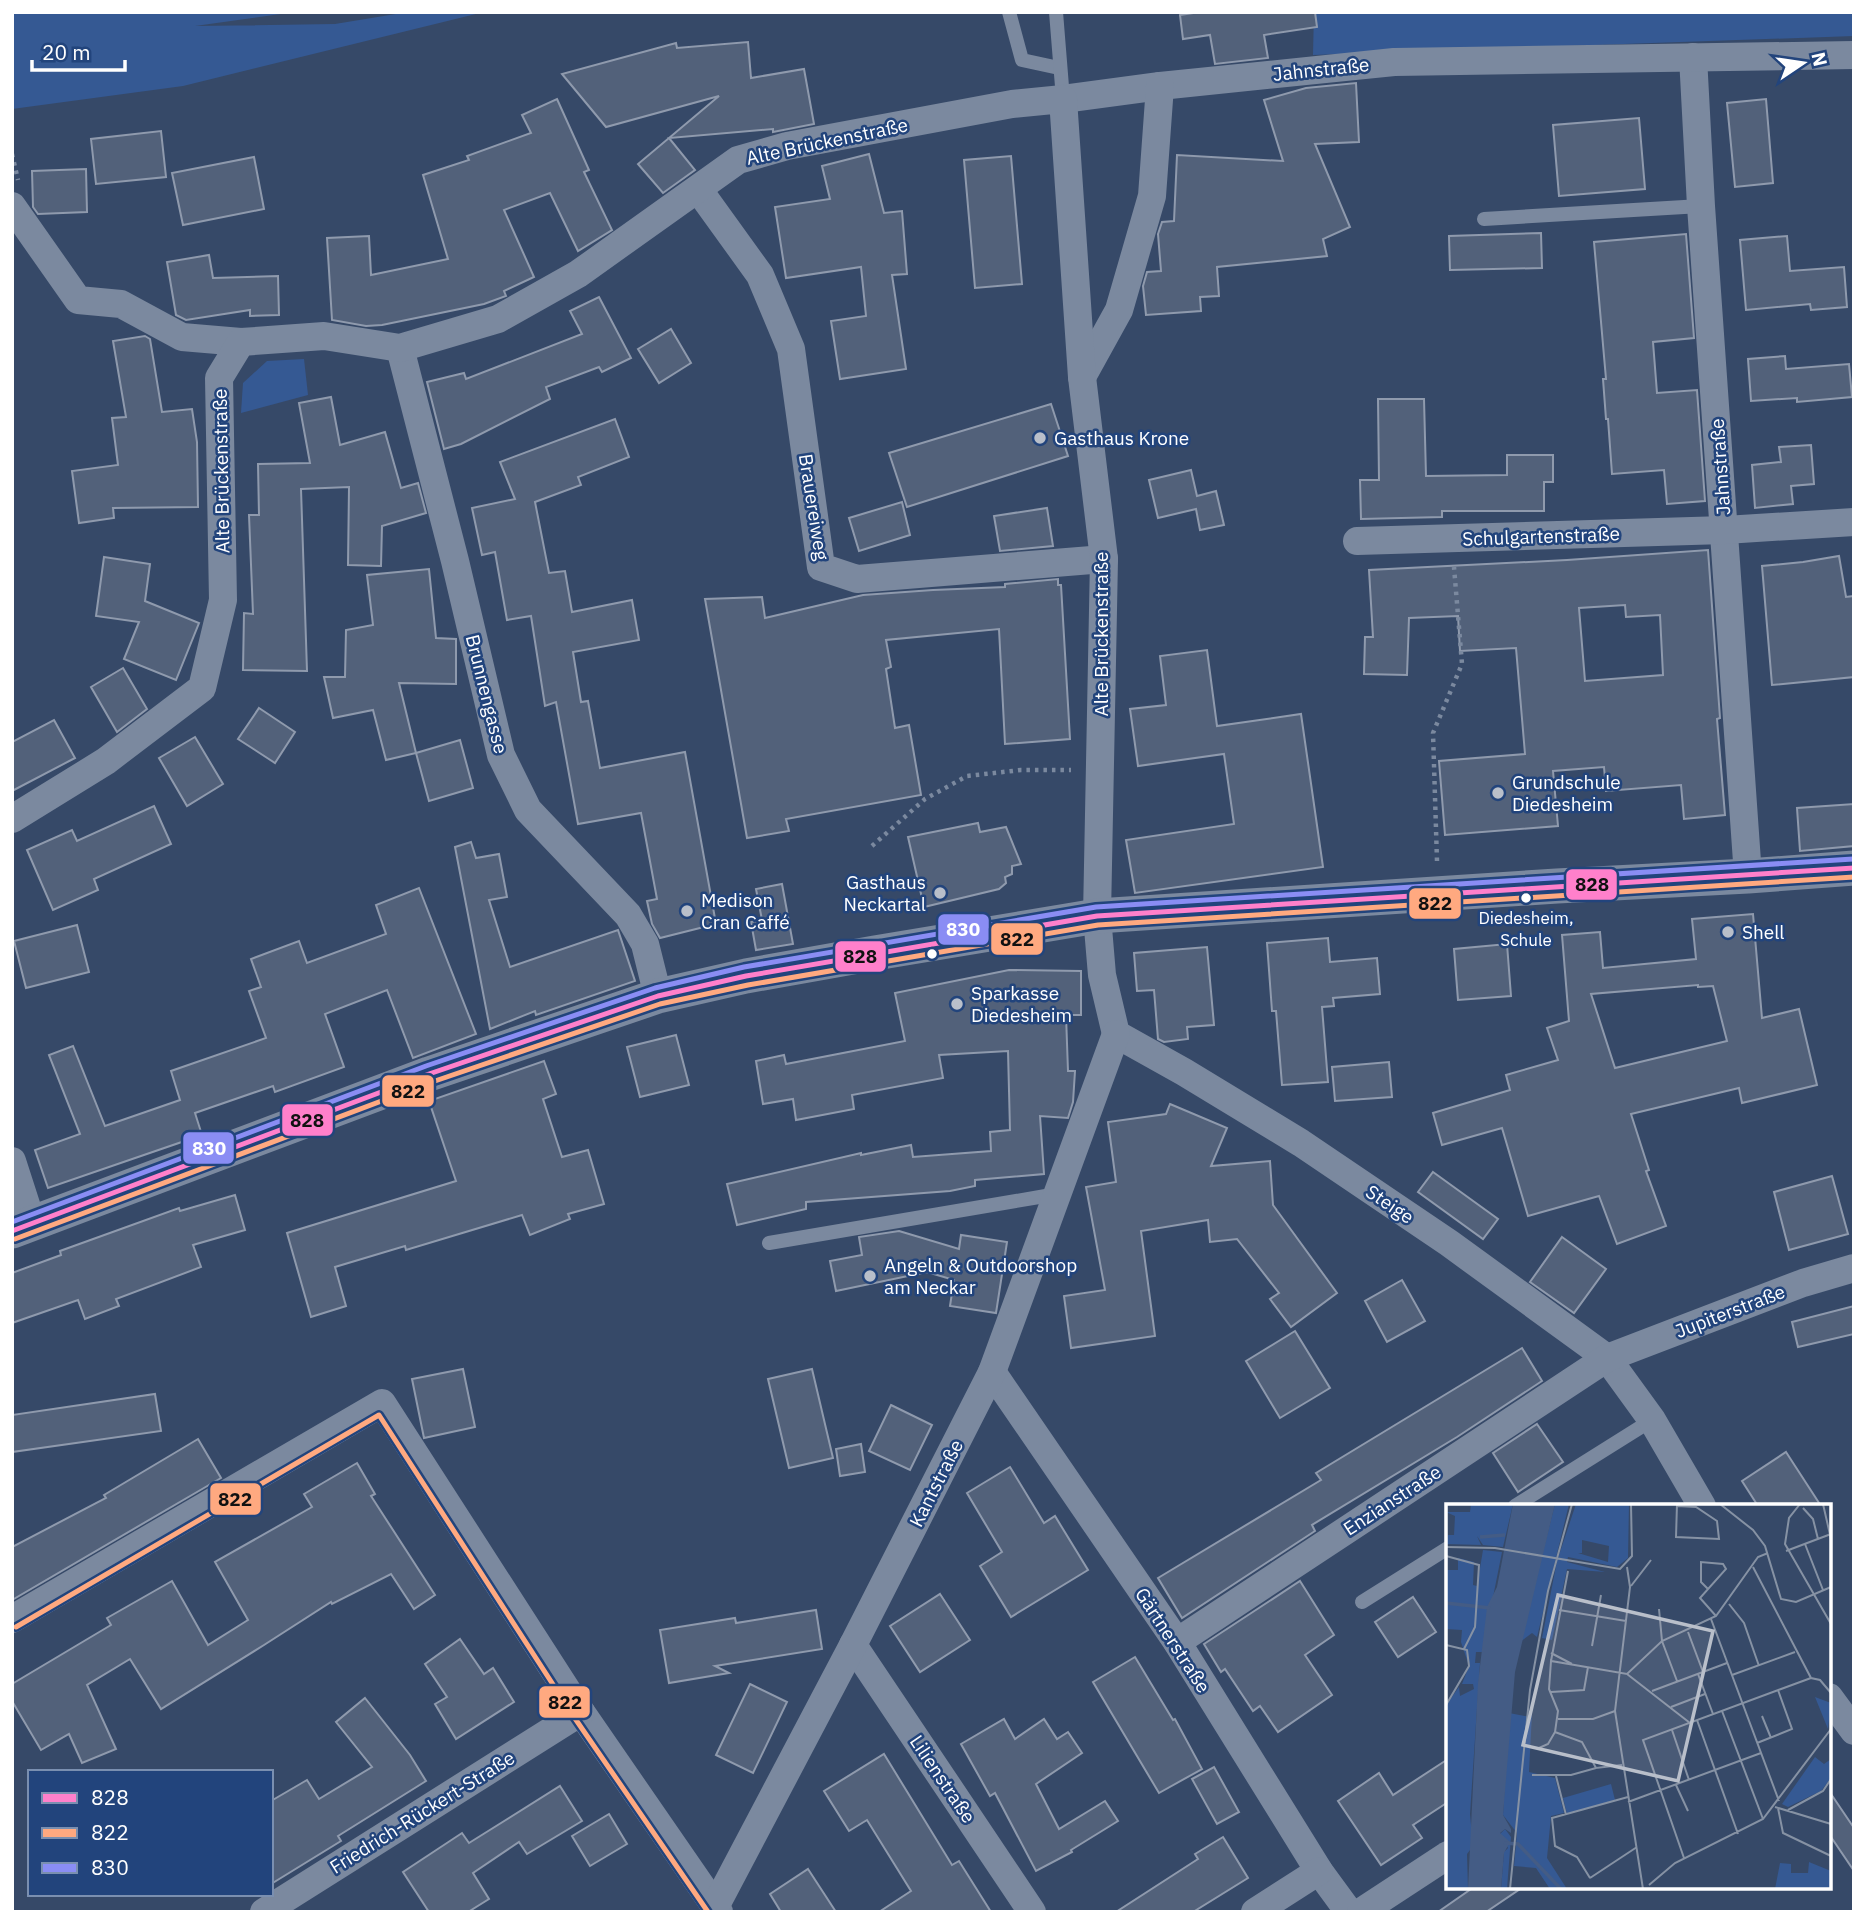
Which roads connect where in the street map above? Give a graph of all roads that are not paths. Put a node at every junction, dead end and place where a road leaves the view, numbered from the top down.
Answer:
1 (1009, 12) edge
2 (1056, 12) edge
3 (1854, 55) edge
4 (1693, 57) junction
5 (1059, 68) junction
6 (1160, 86) junction
7 (1063, 99) junction
8 (698, 189) junction
9 (12, 206) edge
10 (1701, 206) junction
11 (1484, 219) dead end
12 (241, 342) junction
13 (400, 348) junction
14 (1082, 377) junction
15 (1854, 522) edge
16 (1725, 530) junction
17 (1357, 541) dead end
18 (1104, 559) junction
19 (12, 819) edge
20 (1854, 868) edge
21 (1748, 876) junction
22 (1097, 916) junction
23 (658, 996) junction
24 (1116, 1034) junction
25 (12, 1161) edge
26 (1057, 1194) junction
27 (22, 1227) edge
28 (769, 1243) dead end
29 (1854, 1268) edge
30 (1607, 1358) junction
31 (992, 1372) junction
32 (1652, 1420) junction
33 (1518, 1504) edge
34 (1701, 1504) edge
35 (1446, 1549) edge
36 (1362, 1602) dead end
37 (12, 1619) edge
38 (1177, 1642) junction
39 (853, 1645) junction
40 (1831, 1701) edge
41 (581, 1712) junction
42 (1854, 1731) edge
43 (1446, 1856) edge
44 (1319, 1871) junction
45 (717, 1909) edge
46 (264, 1912) edge
47 (1032, 1912) edge
48 (1255, 1912) edge
49 (1349, 1912) edge
50 (1361, 1912) edge

1 - 5 lane
2 - 5 lane
3 - 4 street, Jahnstraße
4 - 6 street, Jahnstraße
4 - 10 street, Jahnstraße
5 - 7 lane
6 - 7 street, Jahnstraße
6 - 14 street
7 - 8 street, Alte Brückenstraße
7 - 14 street, Alte Brückenstraße
8 - 13 street, Alte Brückenstraße
8 - 18 street, Brauereiweg
9 - 12 street
10 - 11 lane
10 - 16 street, Jahnstraße
12 - 13 street, Alte Brückenstraße
12 - 19 street, Alte Brückenstraße
13 - 23 street, Brunnengasse
14 - 18 street, Alte Brückenstraße
15 - 16 street, Schulgartenstraße
16 - 17 street, Schulgartenstraße
16 - 21 street, Jahnstraße
18 - 22 street, Alte Brückenstraße
20 - 21 street
21 - 22 street
22 - 23 street
22 - 24 street
23 - 27 street
24 - 26 street, Kantstraße
24 - 30 street, Steige
25 - 27 street
26 - 28 lane
26 - 31 street, Kantstraße
29 - 30 street, Jupiterstraße
30 - 32 street, Steige
30 - 38 street, Enzianstraße
31 - 38 street, Gärtnerstraße
31 - 39 street, Kantstraße
32 - 33 lane
32 - 34 street, Steige
35 - 36 lane
37 - 41 street
38 - 44 street, Gärtnerstraße
39 - 45 street, Kantstraße
39 - 47 street, Lilienstraße
40 - 42 street
41 - 45 street
41 - 46 street, Friedrich-Rückert-Straße
43 - 50 street
44 - 48 street
44 - 49 street, Gärtnerstraße

